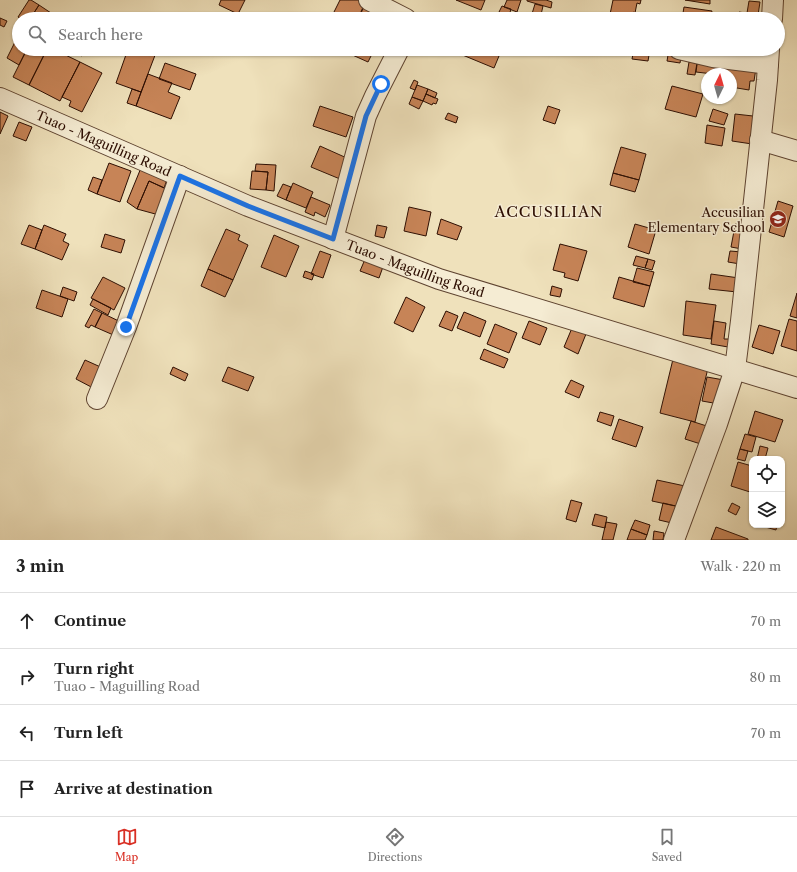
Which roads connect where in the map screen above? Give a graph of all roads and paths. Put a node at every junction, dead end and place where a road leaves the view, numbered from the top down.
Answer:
1 (369, 0) edge
2 (773, 0) edge
3 (392, 12) edge
4 (772, 12) edge
5 (395, 56) edge
6 (709, 56) edge
7 (768, 56) edge
8 (0, 98) edge
9 (760, 140) junction
10 (797, 151) edge
11 (180, 176) junction
12 (333, 239) junction
13 (735, 369) junction
14 (797, 388) edge
15 (97, 399) dead end
16 (674, 540) edge

1 - 3 street
2 - 4 street
5 - 12 street
6 - 7 street
7 - 9 street
8 - 11 street, Tuao - Maguilling Road
9 - 10 street
9 - 13 street
11 - 12 street, Tuao - Maguilling Road
11 - 15 street
12 - 13 street, Tuao - Maguilling Road
13 - 14 street, Tuao - Maguilling Road
13 - 16 street

